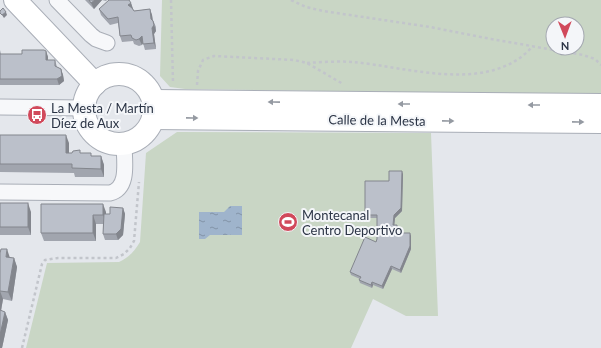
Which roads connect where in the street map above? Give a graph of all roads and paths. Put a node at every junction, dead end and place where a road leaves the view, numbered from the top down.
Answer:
1 (15, 0) edge
2 (57, 0) edge
3 (171, 0) edge
4 (291, 0) edge
5 (107, 43) dead end
6 (534, 46) junction
7 (307, 63) junction
8 (601, 65) edge
9 (94, 84) junction
10 (349, 88) dead end
11 (196, 101) junction
12 (601, 105) edge
13 (0, 107) edge
14 (160, 107) junction
15 (83, 108) junction
16 (601, 122) edge
17 (134, 143) junction
18 (139, 181) dead end
19 (0, 192) edge
20 (22, 348) edge

1 - 9 street
2 - 5 street
3 - 14 path
4 - 6 path
6 - 7 path
6 - 8 path
7 - 10 path
7 - 11 path
9 - 14 street
9 - 15 street
12 -> 11 street, Calle de la Mesta
11 - 14 street, Calle de la Mesta
13 - 15 street
14 -> 16 street, Calle de la Mesta
14 - 17 street
15 - 17 street
17 - 19 street
18 - 20 path

